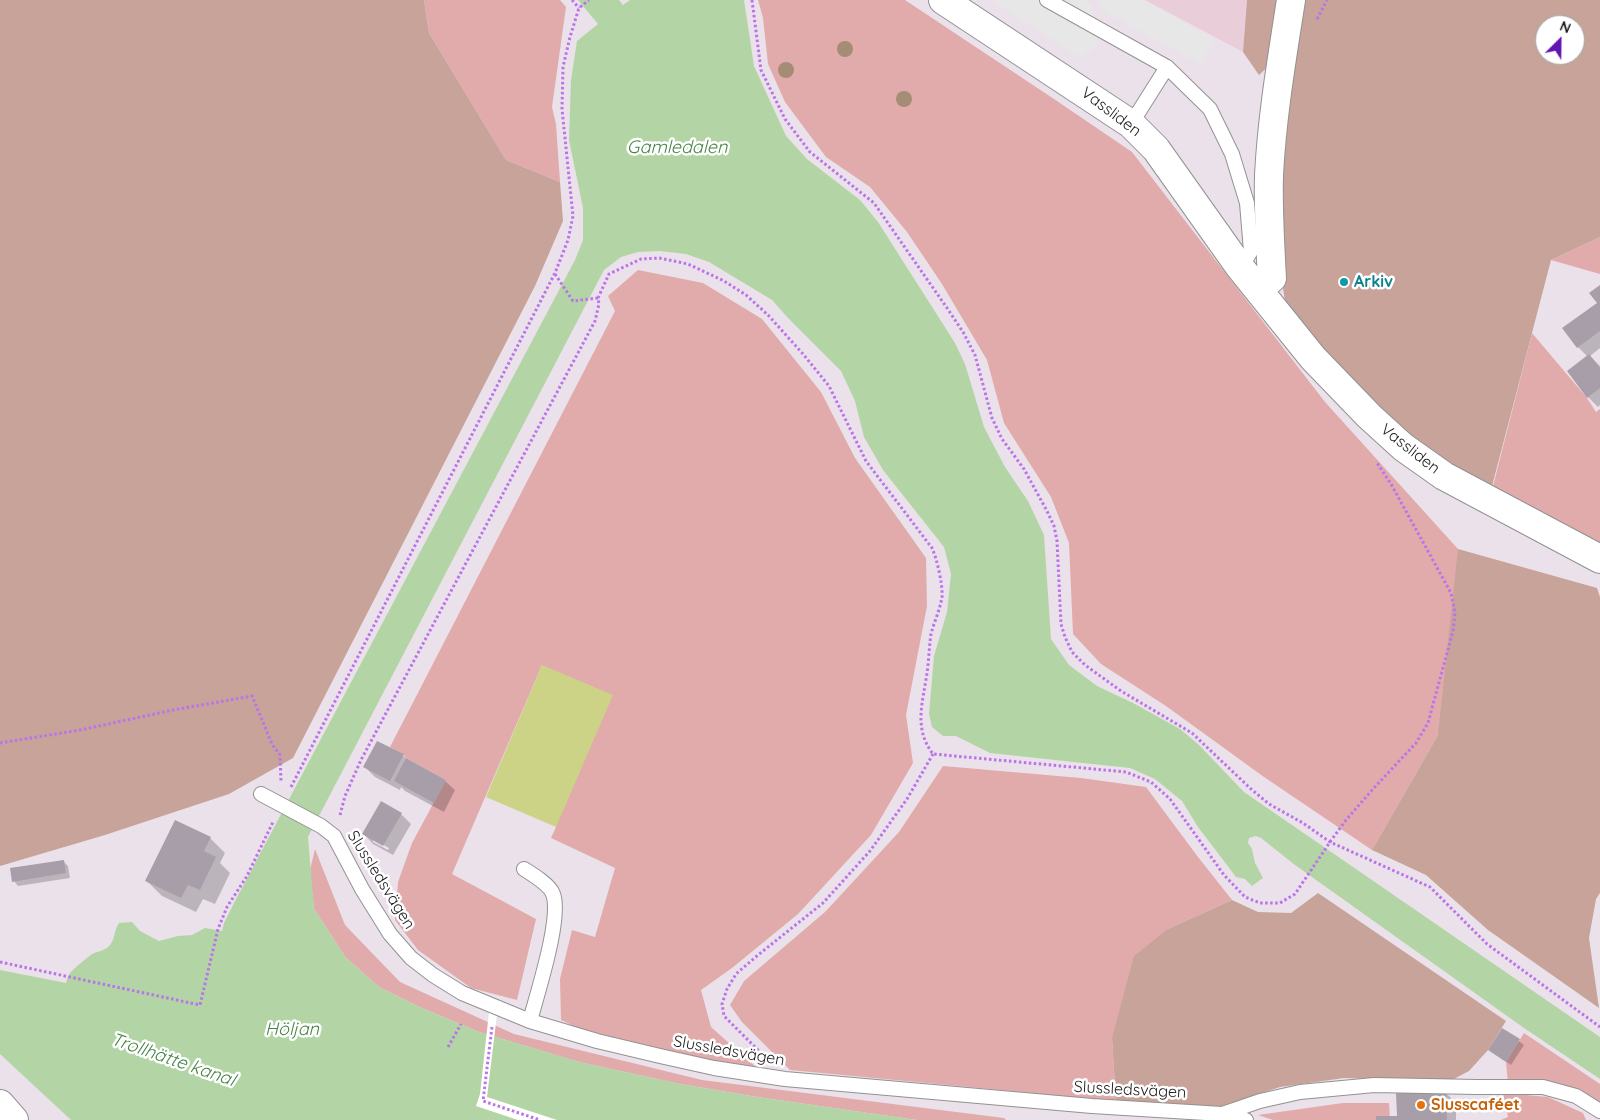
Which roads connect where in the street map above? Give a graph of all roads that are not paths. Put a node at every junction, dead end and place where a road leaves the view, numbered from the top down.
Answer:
1 (943, 0) edge
2 (1047, 0) edge
3 (1291, 0) edge
4 (1167, 67) junction
5 (1131, 124) junction
6 (1239, 266) junction
7 (1259, 289) junction
8 (1600, 559) edge
9 (261, 794) dead end
10 (524, 869) dead end
11 (530, 1021) junction
12 (0, 1104) edge
13 (1600, 1111) edge
14 (1222, 1114) junction
15 (14, 1120) edge
16 (1246, 1120) edge

1 - 5 street, Vassliden
2 - 4 lane
3 - 7 street
4 - 5 lane
4 - 6 lane
5 - 6 street, Vassliden
6 - 7 street, Vassliden
7 - 8 street, Vassliden
9 - 11 lane, Slussledsvägen
10 - 11 lane
11 - 14 lane, Slussledsvägen
12 - 15 street
13 - 14 lane, Slussledsvägen
14 - 16 lane, Slussledsvägen

